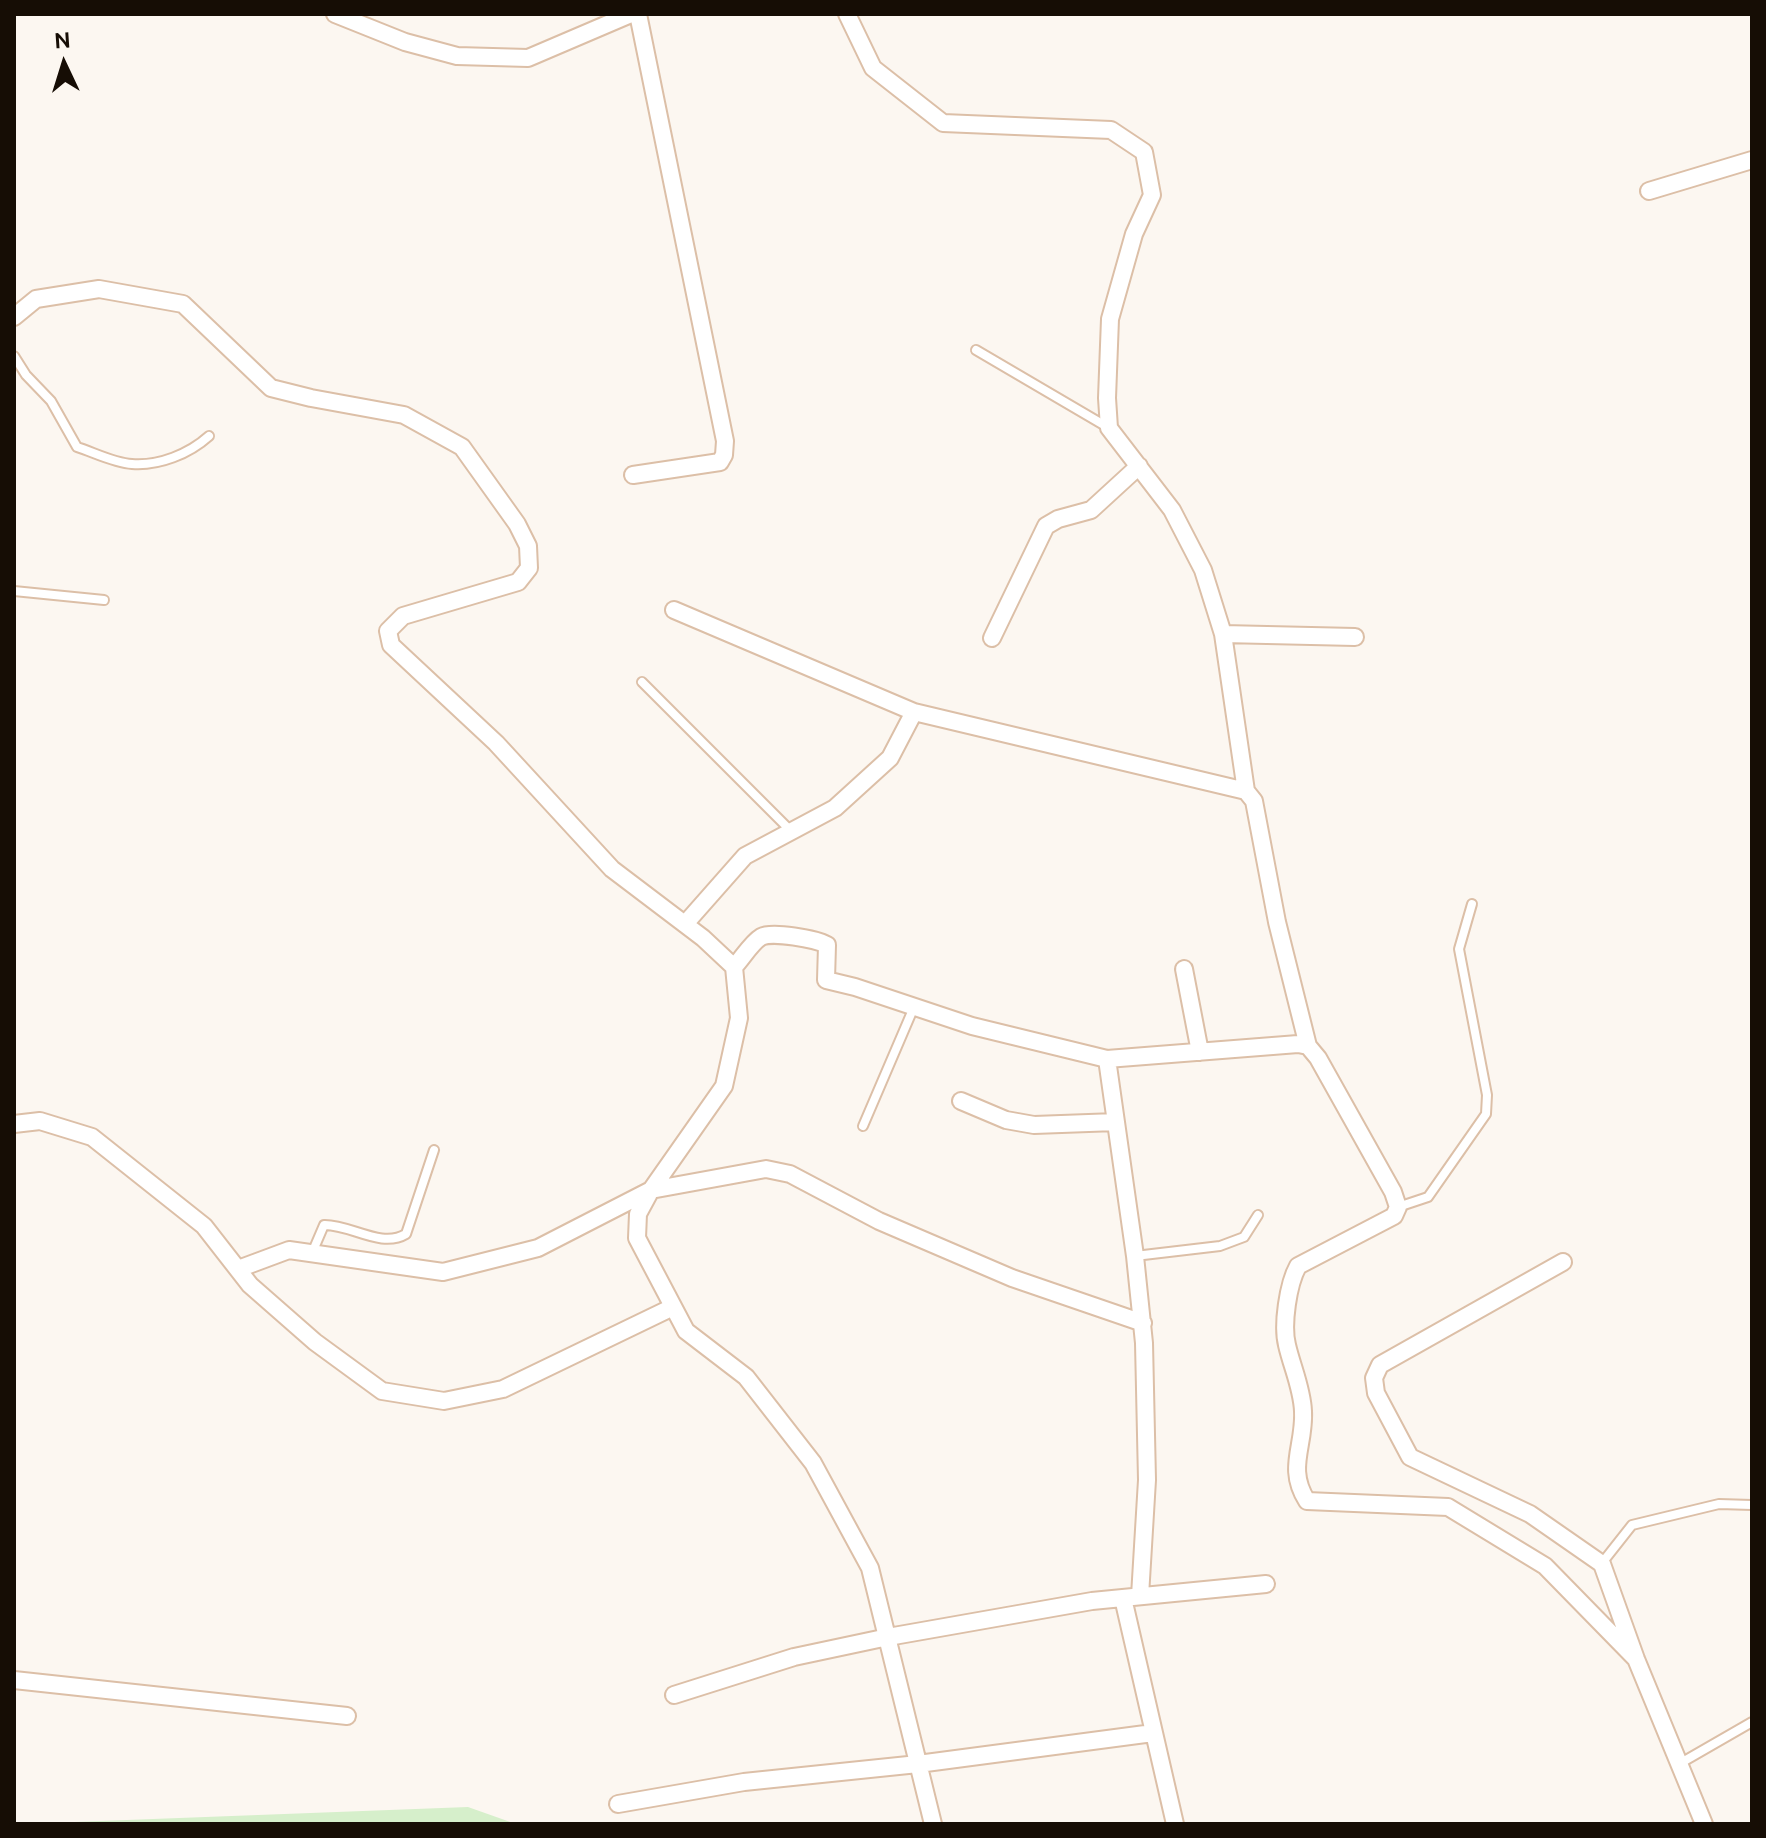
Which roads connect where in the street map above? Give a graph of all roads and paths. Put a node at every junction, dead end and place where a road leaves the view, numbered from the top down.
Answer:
1 (335, 14) edge
2 (631, 14) edge
3 (638, 14) edge
4 (847, 14) edge
5 (1752, 160) edge
6 (1649, 191) dead end
7 (14, 317) edge
8 (976, 350) dead end
9 (14, 356) edge
10 (1109, 428) junction
11 (209, 436) dead end
12 (1139, 466) junction
13 (633, 475) dead end
14 (14, 591) edge
15 (104, 600) dead end
16 (674, 610) dead end
17 (1223, 634) junction
18 (1355, 637) dead end
19 (992, 638) dead end
20 (642, 682) dead end
21 (914, 712) junction
22 (1246, 791) junction
23 (790, 830) junction
24 (1472, 904) dead end
25 (685, 924) junction
26 (734, 967) junction
27 (1184, 969) dead end
28 (914, 1007) junction
29 (1308, 1046) junction
30 (1200, 1052) junction
31 (1107, 1059) junction
32 (961, 1101) dead end
33 (1116, 1122) junction
34 (14, 1124) edge
35 (863, 1126) dead end
36 (434, 1150) dead end
37 (651, 1190) junction
38 (1398, 1207) junction
39 (1258, 1215) dead end
40 (312, 1253) junction
41 (1135, 1256) junction
42 (1563, 1262) dead end
43 (238, 1269) junction
44 (673, 1307) junction
45 (1143, 1323) junction
46 (1752, 1505) edge
47 (1602, 1564) junction
48 (1266, 1584) dead end
49 (1131, 1597) junction
50 (888, 1637) junction
51 (1636, 1659) junction
52 (14, 1680) edge
53 (674, 1695) dead end
54 (347, 1716) dead end
55 (1752, 1722) edge
56 (1153, 1733) junction
57 (918, 1764) junction
58 (1678, 1764) junction
59 (618, 1804) dead end
60 (933, 1824) edge
61 (1175, 1824) edge
62 (1704, 1824) edge

1 - 2 street
3 - 13 street
4 - 10 street
5 - 6 street
7 - 25 street
8 - 10 lane
9 - 11 lane
10 - 12 street
12 - 17 street
12 - 19 street
14 - 15 lane
16 - 21 street
17 - 18 street
17 - 22 street
20 - 23 lane
21 - 22 street
21 - 23 street
22 - 29 street
23 - 25 street
24 - 38 lane
25 - 26 street
26 - 28 street
26 - 37 street
27 - 30 street
28 - 31 street
28 - 35 lane
29 - 30 street
29 - 38 street
30 - 31 street
31 - 33 street
32 - 33 street
33 - 41 street
34 - 43 street
36 - 40 lane
37 - 40 street
37 - 44 street
37 - 45 street
38 - 51 street
39 - 41 lane
40 - 43 street
41 - 45 street
42 - 47 street
43 - 44 street
44 - 50 street
45 - 49 street
46 - 47 lane
47 - 51 street
48 - 49 street
49 - 50 street
49 - 56 street
50 - 53 street
50 - 57 street
51 - 58 street
52 - 54 street
55 - 58 lane
56 - 57 street
56 - 61 street
57 - 59 street
57 - 60 street
58 - 62 street

